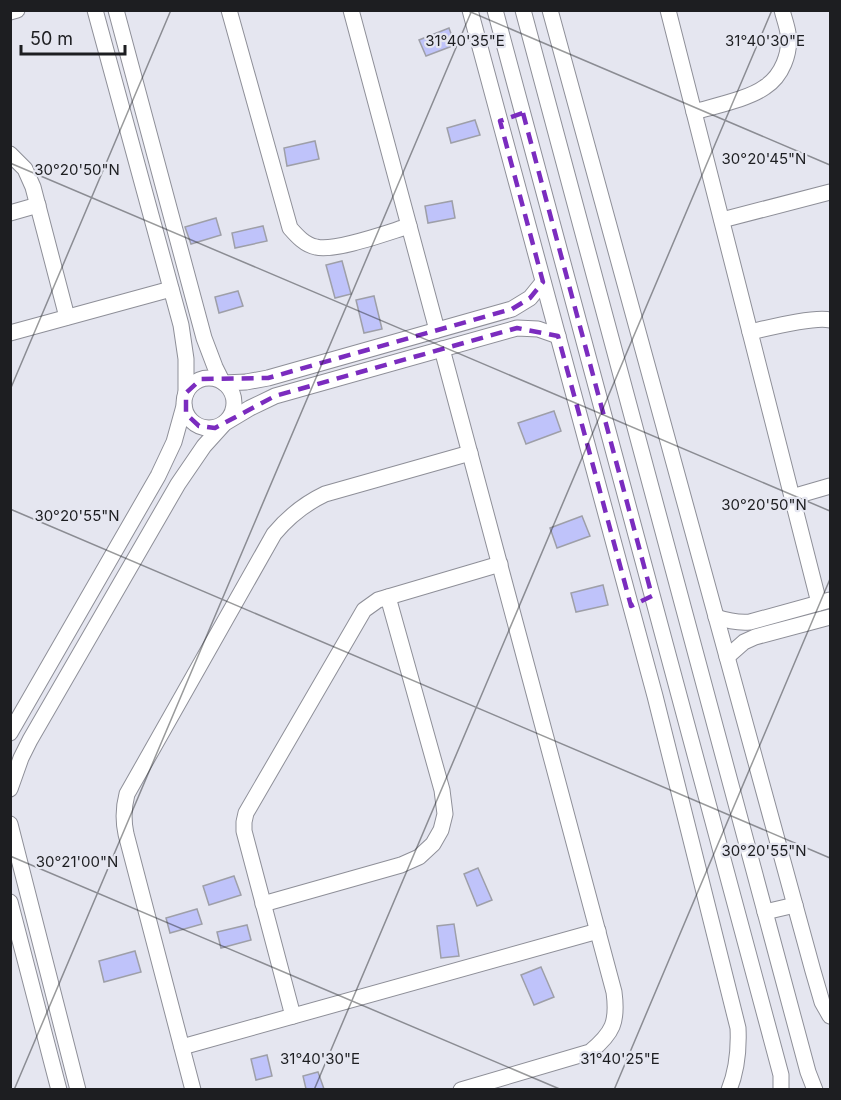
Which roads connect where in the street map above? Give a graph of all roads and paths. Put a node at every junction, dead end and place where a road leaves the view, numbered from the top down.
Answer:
1 (17, 10) edge
2 (95, 10) edge
3 (116, 10) edge
4 (229, 10) edge
5 (351, 10) edge
6 (470, 10) edge
7 (495, 10) edge
8 (523, 10) edge
9 (550, 10) edge
10 (668, 10) edge
11 (782, 10) edge
12 (10, 12) edge
13 (694, 112) junction
14 (523, 113) junction
15 (500, 122) junction
16 (10, 154) edge
17 (831, 192) edge
18 (38, 205) junction
19 (10, 213) edge
20 (722, 220) junction
21 (409, 226) junction
22 (543, 282) junction
23 (171, 289) junction
24 (67, 317) junction
25 (831, 320) edge
26 (437, 330) junction
27 (750, 332) junction
28 (10, 333) edge
29 (558, 336) junction
30 (442, 349) junction
31 (223, 382) junction
32 (185, 400) junction
33 (224, 424) junction
34 (470, 453) junction
35 (831, 486) edge
36 (792, 497) junction
37 (500, 564) junction
38 (652, 596) junction
39 (388, 597) junction
40 (825, 602) edge
41 (631, 606) junction
42 (716, 617) junction
43 (831, 617) edge
44 (727, 657) junction
45 (705, 686) junction
46 (678, 693) junction
47 (10, 733) edge
48 (10, 789) edge
49 (10, 824) edge
50 (10, 902) edge
51 (263, 904) junction
52 (795, 905) junction
53 (765, 912) junction
54 (598, 931) junction
55 (293, 1016) junction
56 (831, 1016) edge
57 (182, 1047) junction
58 (59, 1089) edge
59 (78, 1089) edge
60 (193, 1089) edge
61 (461, 1089) edge
62 (729, 1089) edge
63 (781, 1089) edge
64 (815, 1089) edge

1 - 12 street
2 - 23 street
3 - 31 street
4 - 21 street
5 - 21 street
6 - 15 street
7 - 14 street
8 - 45 street
9 - 42 street
10 - 13 street
11 - 13 street
13 - 20 street
14 - 15 street
14 - 38 street
15 - 22 street
16 - 18 street
17 - 20 street
18 - 19 street
18 - 24 street
20 - 27 street
21 - 26 street
22 - 26 street
22 - 29 street
23 - 24 street
23 - 32 street
24 - 28 street
25 - 27 street
26 - 31 street
27 - 36 street
29 - 30 street
29 - 41 street
30 - 33 street
30 - 34 street
31 - 32 street
31 - 33 street
32 - 33 street
32 - 47 street
33 - 48 street
34 - 37 street
34 - 57 street
35 - 36 street
36 - 40 street
37 - 39 street
37 - 54 street
38 - 41 street
38 - 46 street
39 - 51 street
39 - 51 street
40 - 42 street
41 - 62 street
42 - 44 street
43 - 44 street
44 - 52 street
45 - 46 street
45 - 53 street
46 - 63 street
49 - 59 street
50 - 58 street
51 - 55 street
52 - 53 street
52 - 56 street
53 - 64 street
54 - 55 street
54 - 61 street
55 - 57 street
57 - 60 street

